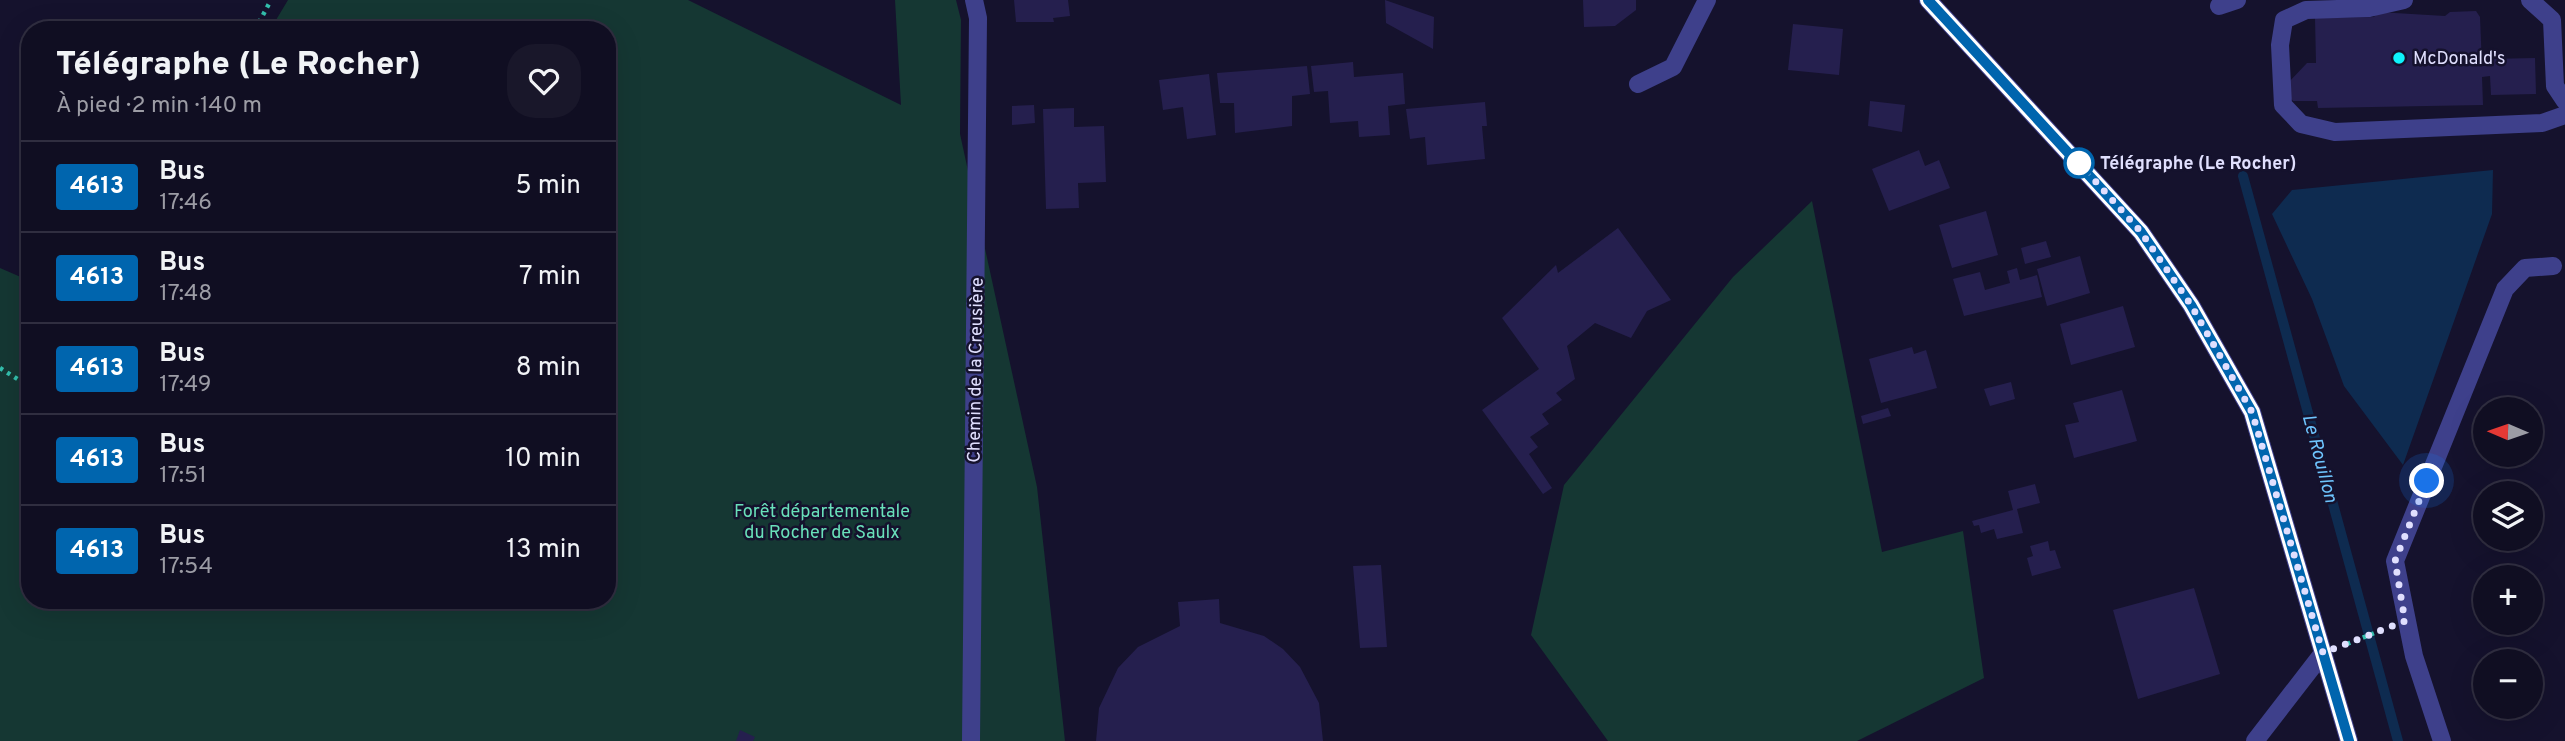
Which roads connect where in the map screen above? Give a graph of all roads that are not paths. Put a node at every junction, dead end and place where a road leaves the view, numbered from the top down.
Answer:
1 (974, 0) edge
2 (1707, 0) edge
3 (1928, 0) edge
4 (2237, 0) edge
5 (2292, 0) edge
6 (2404, 0) edge
7 (2530, 0) edge
8 (2219, 6) dead end
9 (2284, 20) junction
10 (1638, 84) dead end
11 (2565, 101) edge
12 (2565, 115) edge
13 (2553, 266) dead end
14 (2323, 653) junction
15 (971, 741) edge
16 (2255, 741) edge
17 (2349, 741) edge
18 (2442, 741) edge

1 - 15 street, Chemin de la Creusière
2 - 10 street
3 - 14 street
4 - 8 street
5 - 9 street
6 - 9 street
7 - 11 street
9 - 12 street
13 - 18 street
14 - 16 street
14 - 17 street

